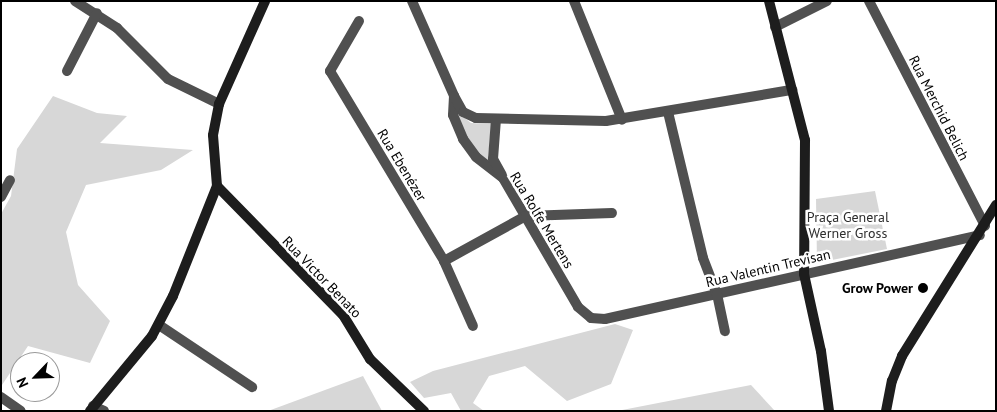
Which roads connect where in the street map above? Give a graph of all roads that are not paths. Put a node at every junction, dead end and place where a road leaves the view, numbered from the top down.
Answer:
1 (75, 1) edge
2 (265, 1) edge
3 (412, 1) edge
4 (574, 1) edge
5 (769, 1) edge
6 (827, 1) edge
7 (869, 1) edge
8 (97, 13) junction
9 (359, 21) dead end
10 (775, 27) junction
11 (67, 71) dead end
12 (792, 90) junction
13 (454, 96) junction
14 (219, 104) junction
15 (668, 112) junction
16 (496, 119) junction
17 (622, 120) junction
18 (504, 178) junction
19 (10, 180) dead end
20 (217, 186) junction
21 (1, 197) edge
22 (996, 205) edge
23 (612, 213) dead end
24 (526, 216) junction
25 (982, 231) junction
26 (444, 262) junction
27 (804, 274) junction
28 (717, 294) junction
29 (591, 318) joint
30 (159, 325) junction
31 (473, 326) dead end
32 (725, 330) dead end
33 (252, 387) dead end
34 (1, 397) edge
35 (92, 408) edge
36 (20, 411) edge
37 (104, 411) edge
38 (424, 411) edge
39 (829, 411) edge
40 (886, 411) edge

1 - 8 street
2 - 14 street
3 - 13 street, Rua Rolfe Mertens
4 - 17 street
5 - 10 street
6 - 10 street
7 - 25 street, Rua Merchid Belich
8 - 11 street
8 - 14 street
9 - 26 street, Rua Ebenézer
10 - 12 street
12 - 15 street
12 - 27 street
13 - 16 street
13 - 18 street, Rua Rolfe Mertens
14 - 20 street
15 - 17 street
15 - 28 street
16 - 17 street
16 - 18 street
18 - 24 street, Rua Rolfe Mertens
19 - 21 street
20 - 30 street
20 - 38 street, Rua Victor Benato
22 - 25 street
23 - 24 street
24 - 26 street
24 - 29 street, Rua Rolfe Mertens
25 - 27 street, Rua Valentin Trevisan
25 - 40 street
26 - 31 street, Rua Ebenézer
27 - 28 street, Rua Valentin Trevisan
27 - 39 street
28 - 29 street, Rua Valentin Trevisan
28 - 32 street
30 - 33 street
30 - 35 street
34 - 36 street
35 - 37 street

